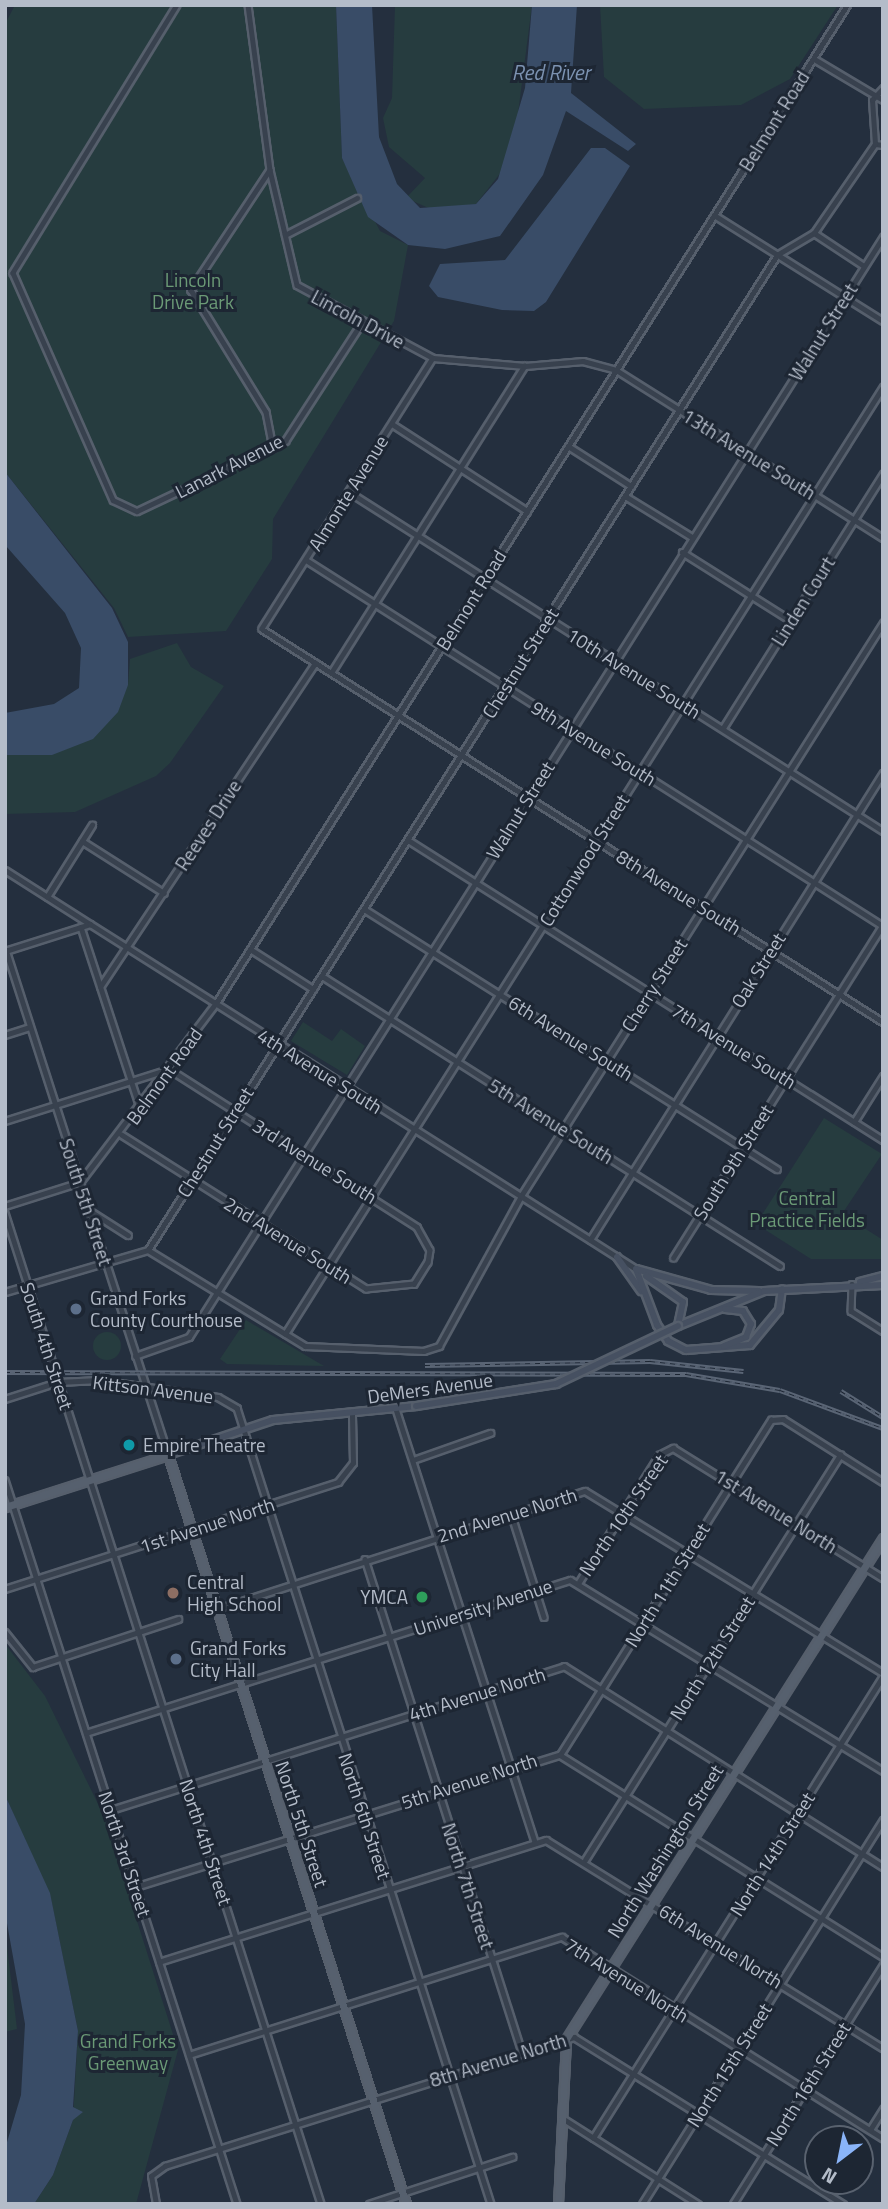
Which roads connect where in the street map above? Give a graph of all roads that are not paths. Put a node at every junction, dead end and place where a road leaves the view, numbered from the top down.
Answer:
1 (177, 5) edge
2 (248, 5) edge
3 (847, 5) edge
4 (814, 59) junction
5 (883, 88) edge
6 (875, 95) junction
7 (883, 100) edge
8 (874, 144) junction
9 (883, 145) edge
10 (270, 170) junction
11 (358, 198) dead end
12 (714, 215) junction
13 (814, 233) junction
14 (285, 235) junction
15 (883, 237) edge
16 (777, 255) junction
17 (864, 266) junction
18 (845, 297) junction
19 (883, 321) edge
20 (362, 322) junction
21 (433, 358) junction
22 (524, 366) junction
23 (616, 370) junction
24 (883, 387) edge
25 (679, 411) junction
26 (392, 424) junction
27 (568, 446) junction
28 (273, 447) junction
29 (746, 452) junction
30 (460, 468) junction
31 (883, 474) edge
32 (631, 486) junction
33 (349, 492) junction
34 (815, 495) junction
35 (625, 496) junction
36 (527, 511) junction
37 (854, 520) junction
38 (417, 536) junction
39 (692, 537) junction
40 (883, 538) edge
41 (682, 552) junction
42 (306, 560) junction
43 (484, 579) junction
44 (751, 596) junction
45 (374, 604) junction
46 (547, 619) junction
47 (790, 620) junction
48 (883, 623) edge
49 (262, 629) joint
50 (441, 648) junction
51 (614, 660) junction
52 (316, 663) junction
53 (331, 673) junction
54 (504, 688) junction
55 (683, 703) junction
56 (398, 715) junction
57 (723, 728) junction
58 (571, 729) junction
59 (462, 755) junction
60 (640, 771) junction
61 (791, 771) junction
62 (883, 773) edge
63 (528, 797) junction
64 (856, 814) junction
65 (92, 825) dead end
66 (883, 831) edge
67 (746, 839) junction
68 (408, 840) junction
69 (596, 840) junction
70 (82, 841) junction
71 (5, 870) edge
72 (475, 882) junction
73 (813, 882) junction
74 (164, 893) junction
75 (47, 897) junction
76 (703, 908) junction
77 (365, 909) junction
78 (90, 924) junction
79 (543, 925) junction
80 (882, 925) edge
81 (81, 927) junction
82 (127, 948) junction
83 (250, 949) junction
84 (432, 950) junction
85 (5, 951) edge
86 (771, 951) junction
87 (322, 976) junction
88 (100, 987) junction
89 (313, 989) junction
90 (649, 992) junction
91 (500, 993) junction
92 (840, 994) junction
93 (216, 1003) junction
94 (389, 1019) junction
95 (883, 1022) edge
96 (30, 1027) junction
97 (5, 1035) edge
98 (717, 1035) junction
99 (277, 1044) junction
100 (606, 1061) junction
101 (457, 1062) junction
102 (169, 1069) junction
103 (883, 1076) edge
104 (786, 1079) junction
105 (130, 1081) junction
106 (345, 1087) junction
107 (55, 1104) junction
108 (675, 1104) junction
109 (140, 1108) junction
110 (234, 1111) junction
111 (5, 1121) edge
112 (854, 1122) junction
113 (563, 1129) junction
114 (414, 1130) junction
115 (121, 1135) junction
116 (883, 1140) edge
117 (743, 1147) junction
118 (303, 1154) junction
119 (777, 1169) dead end
120 (632, 1173) junction
121 (192, 1180) junction
122 (80, 1182) junction
123 (372, 1196) junction
124 (521, 1196) junction
125 (5, 1206) edge
126 (89, 1210) junction
127 (5, 1213) edge
128 (699, 1215) junction
129 (260, 1222) junction
130 (128, 1235) dead end
131 (590, 1240) junction
132 (148, 1250) junction
133 (617, 1257) junction
134 (673, 1258) dead end
135 (104, 1259) junction
136 (328, 1265) junction
137 (780, 1266) dead end
138 (636, 1269) junction
139 (423, 1273) joint
140 (883, 1276) edge
141 (27, 1284) junction
142 (852, 1284) junction
143 (883, 1285) edge
144 (782, 1289) junction
145 (764, 1291) junction
146 (5, 1292) edge
147 (217, 1292) junction
148 (649, 1305) junction
149 (716, 1310) junction
150 (678, 1325) junction
151 (883, 1331) edge
152 (285, 1334) junction
153 (706, 1350) junction
154 (135, 1356) junction
155 (58, 1382) junction
156 (145, 1386) junction
157 (5, 1399) edge
158 (396, 1409) junction
159 (352, 1414) junction
160 (243, 1427) junction
161 (490, 1433) dead end
162 (668, 1448) joint
163 (168, 1455) junction
164 (840, 1455) junction
165 (413, 1461) junction
166 (5, 1480) edge
167 (90, 1480) junction
168 (883, 1482) edge
169 (731, 1483) junction
170 (9, 1506) edge
171 (267, 1506) junction
172 (624, 1511) junction
173 (510, 1513) junction
174 (796, 1524) junction
175 (191, 1530) junction
176 (883, 1531) edge
177 (437, 1536) junction
178 (882, 1540) edge
179 (688, 1551) junction
180 (113, 1555) junction
181 (365, 1559) junction
182 (864, 1566) junction
183 (883, 1578) edge
184 (37, 1579) junction
185 (579, 1582) junction
186 (291, 1583) junction
187 (5, 1589) edge
188 (536, 1590) junction
189 (753, 1592) junction
190 (217, 1609) junction
191 (462, 1614) junction
192 (544, 1617) dead end
193 (178, 1619) dead end
194 (644, 1622) junction
195 (139, 1631) junction
196 (5, 1633) edge
197 (389, 1636) junction
198 (822, 1636) junction
199 (61, 1656) junction
200 (317, 1661) junction
201 (709, 1662) junction
202 (883, 1675) edge
203 (240, 1684) junction
204 (486, 1690) junction
205 (601, 1690) junction
206 (776, 1704) junction
207 (163, 1708) junction
208 (413, 1714) junction
209 (666, 1731) junction
210 (86, 1733) junction
211 (341, 1737) junction
212 (840, 1745) junction
213 (561, 1755) junction
214 (265, 1761) junction
215 (511, 1767) junction
216 (883, 1771) edge
217 (733, 1773) junction
218 (188, 1785) junction
219 (438, 1791) junction
220 (626, 1795) junction
221 (111, 1810) junction
222 (797, 1813) junction
223 (364, 1814) junction
224 (883, 1820) edge
225 (290, 1838) junction
226 (692, 1838) junction
227 (535, 1842) junction
228 (862, 1854) junction
229 (584, 1860) junction
230 (212, 1863) junction
231 (461, 1865) junction
232 (883, 1867) edge
233 (756, 1878) junction
234 (135, 1887) junction
235 (388, 1889) junction
236 (652, 1902) junction
237 (313, 1913) junction
238 (821, 1919) junction
239 (236, 1937) junction
240 (716, 1942) junction
241 (883, 1957) edge
242 (492, 1959) junction
243 (159, 1962) junction
244 (883, 1965) edge
245 (610, 1968) junction
246 (419, 1982) junction
247 (780, 1983) junction
248 (343, 2006) junction
249 (674, 2009) junction
250 (846, 2024) junction
251 (266, 2031) junction
252 (566, 2039) junction
253 (883, 2048) edge
254 (739, 2049) junction
255 (522, 2052) junction
256 (189, 2055) junction
257 (634, 2073) junction
258 (449, 2076) junction
259 (804, 2089) junction
260 (373, 2099) junction
261 (883, 2109) edge
262 (699, 2114) junction
263 (561, 2118) junction
264 (296, 2124) junction
265 (862, 2125) edge
266 (873, 2125) edge
267 (593, 2138) junction
268 (219, 2149) junction
269 (764, 2154) junction
270 (512, 2157) dead end
271 (479, 2168) junction
272 (658, 2179) junction
273 (402, 2193) junction
274 (156, 2204) edge
275 (237, 2204) edge
276 (321, 2204) edge
277 (369, 2204) edge
278 (406, 2204) edge
279 (491, 2204) edge
280 (558, 2204) edge
281 (642, 2204) edge
282 (698, 2204) edge
283 (733, 2204) edge
284 (843, 2204) edge

1 - 28 street, Lanark Avenue
2 - 10 street, Lincoln Drive
3 - 4 street, Belmont Road
4 - 6 street
4 - 12 street, Belmont Road
5 - 6 street
6 - 7 street
6 - 8 street
8 - 9 street
8 - 13 street, Chestnut Street
10 - 14 street, Lincoln Drive
10 - 28 street
11 - 14 street
12 - 16 street
12 - 23 street, Belmont Road
13 - 16 street, Chestnut Street
13 - 17 street
14 - 20 street, Lincoln Drive
15 - 17 street, Walnut Street
16 - 18 street
16 - 25 street, Chestnut Street
17 - 18 street, Walnut Street
18 - 19 street
18 - 29 street, Walnut Street
20 - 21 street, Lincoln Drive
20 - 28 street, Lanark Avenue
21 - 22 street, Lincoln Drive
21 - 26 street, Almonte Avenue
22 - 23 street, Lincoln Drive
22 - 30 street
23 - 25 street, 13th Avenue South
23 - 27 street, Belmont Road
24 - 34 street, Cottonwood Street
25 - 29 street, 13th Avenue South
25 - 32 street, Chestnut Street
26 - 30 street
26 - 33 street, Almonte Avenue
27 - 32 street
27 - 36 street, Belmont Road
29 - 34 street, 13th Avenue South
29 - 39 street, Walnut Street
30 - 36 street
30 - 38 street
31 - 37 street, Linden Court
32 - 35 street, Chestnut Street
33 - 38 street, 10th Avenue South
33 - 42 street, Almonte Avenue
34 - 37 street, 13th Avenue South
34 - 44 street, Cottonwood Street
35 - 39 street
35 - 46 street, Chestnut Street
36 - 43 street, Belmont Road
37 - 40 street, 13th Avenue South
37 - 47 street, Linden Court
38 - 43 street, 10th Avenue South
38 - 45 street
39 - 41 street, Walnut Street
41 - 44 street
41 - 51 street, Walnut Street
42 - 45 street, 9th Avenue South
42 - 49 street, Almonte Avenue
43 - 46 street, 10th Avenue South
43 - 50 street, Belmont Road
44 - 47 street
44 - 55 street, Cottonwood Street
45 - 50 street, 9th Avenue South
45 - 53 street
46 - 51 street, 10th Avenue South
46 - 54 street, Chestnut Street
47 - 57 street, Linden Court
48 - 61 street, Cherry Street
49 - 52 street, 8th Avenue South
50 - 54 street, 9th Avenue South
50 - 56 street, Belmont Road
51 - 55 street, 10th Avenue South
51 - 58 street, Walnut Street
52 - 53 street, 8th Avenue South
52 - 74 street, Reeves Drive
53 - 56 street, 8th Avenue South
54 - 58 street, 9th Avenue South
54 - 59 street, Chestnut Street
55 - 57 street, 10th Avenue South
55 - 60 street, Cottonwood Street
56 - 59 street, 8th Avenue South
56 - 83 street, Belmont Road
57 - 61 street, 10th Avenue South
58 - 60 street, 9th Avenue South
58 - 63 street, Walnut Street
59 - 63 street, 8th Avenue South
59 - 68 street, Chestnut Street
60 - 67 street, 9th Avenue South
60 - 69 street, Cottonwood Street
61 - 64 street, 10th Avenue South
61 - 67 street, Cherry Street
62 - 64 street, Oak Street
63 - 69 street, 8th Avenue South
63 - 72 street, Walnut Street
64 - 66 street, 10th Avenue South
64 - 73 street, Oak Street
65 - 70 street
67 - 73 street, 9th Avenue South
67 - 76 street, Cherry Street
68 - 72 street, 7th Avenue South
68 - 77 street, Chestnut Street
69 - 76 street, 8th Avenue South
69 - 79 street, Cottonwood Street
70 - 74 street
70 - 75 street
71 - 75 street, 4th Avenue South
72 - 79 street, 7th Avenue South
72 - 84 street, Walnut Street
73 - 80 street, 9th Avenue South
73 - 86 street, Oak Street
74 - 82 street, Reeves Drive
75 - 78 street, 4th Avenue South
76 - 86 street, 8th Avenue South
76 - 90 street, Cherry Street
77 - 84 street, 6th Avenue South
77 - 87 street, Chestnut Street
78 - 81 street
78 - 82 street, 4th Avenue South
79 - 90 street, 7th Avenue South
79 - 91 street, Cottonwood Street
80 - 92 street, South 9th Street
81 - 85 street
81 - 88 street
82 - 88 street, Reeves Drive
82 - 93 street, 4th Avenue South
83 - 89 street
83 - 93 street, Belmont Road
84 - 91 street, 6th Avenue South
84 - 94 street, Walnut Street
85 - 96 street, South 5th Street
86 - 92 street, 8th Avenue South
86 - 98 street, Oak Street
87 - 89 street, Chestnut Street
87 - 94 street, 5th Avenue South
88 - 105 street
89 - 99 street, Chestnut Street
90 - 98 street, 7th Avenue South
90 - 100 street, Cherry Street
91 - 100 street, 6th Avenue South
91 - 101 street, Cottonwood Street
92 - 95 street, 8th Avenue South
92 - 104 street, South 9th Street
93 - 99 street, 4th Avenue South
93 - 102 street, Belmont Road
94 - 101 street, 5th Avenue South
94 - 106 street, Walnut Street
96 - 97 street
96 - 107 street, South 5th Street
98 - 104 street, 7th Avenue South
98 - 108 street, Oak Street
99 - 106 street, 4th Avenue South
99 - 110 street, Chestnut Street
100 - 108 street, 6th Avenue South
100 - 113 street, Cherry Street
101 - 113 street, 5th Avenue South
101 - 114 street, Cottonwood Street
102 - 105 street
102 - 109 street, Belmont Road
102 - 110 street, 3rd Avenue South
103 - 112 street
104 - 112 street, 7th Avenue South
104 - 117 street, South 9th Street
105 - 107 street
105 - 109 street
106 - 114 street, 4th Avenue South
106 - 118 street, Walnut Street
107 - 111 street
107 - 122 street, South 5th Street
108 - 117 street, 6th Avenue South
108 - 120 street, Oak Street
109 - 115 street, Belmont Road
110 - 118 street, 3rd Avenue South
110 - 121 street, Chestnut Street
112 - 116 street, 7th Avenue South
113 - 120 street, 5th Avenue South
113 - 124 street, Cherry Street
114 - 123 street, Cottonwood Street
114 - 124 street, 4th Avenue South
115 - 121 street, 2nd Avenue South
115 - 122 street, Belmont Road
117 - 119 street, 6th Avenue South
117 - 128 street, South 9th Street
118 - 123 street, 3rd Avenue South
118 - 129 street, Walnut Street
120 - 128 street, 5th Avenue South
120 - 131 street, Oak Street
121 - 129 street, 2nd Avenue South
121 - 132 street, Chestnut Street
122 - 125 street
122 - 126 street, South 5th Street
123 - 136 street, Cottonwood Street
123 - 139 street, 3rd Avenue South
124 - 131 street, 4th Avenue South
124 - 152 street, Cherry Street
126 - 130 street
126 - 135 street, South 5th Street
127 - 141 street, South 4th Street
128 - 134 street, South 9th Street
128 - 137 street, 5th Avenue South
129 - 136 street, 2nd Avenue South
129 - 147 street, Walnut Street
131 - 133 street, 4th Avenue South
132 - 135 street
132 - 147 street
133 - 138 street, 4th Avenue South
133 - 148 main road
135 - 141 street
135 - 154 street, South 5th Street
136 - 139 street, 2nd Avenue South
136 - 152 street, Cottonwood Street
138 - 145 main road
138 - 148 main road
138 - 150 main road
140 - 142 main road, DeMers Avenue
141 - 146 street
141 - 155 street, South 4th Street
142 - 143 main road, DeMers Avenue
142 - 144 main road, DeMers Avenue
142 - 151 street
144 - 145 main road, DeMers Avenue
144 - 153 main road
145 - 149 main road, DeMers Avenue
147 - 152 street
147 - 154 street, Walnut Street
148 - 153 main road
149 - 150 main road, DeMers Avenue
149 - 153 main road
150 - 158 main road, DeMers Avenue, bridge
154 - 156 street, South 5th Street
155 - 156 street, Kittson Avenue
155 - 157 street, Kittson Avenue
155 - 167 street, South 4th Street
156 - 160 street, Kittson Avenue
156 - 163 street, South 5th Street
158 - 159 main road, DeMers Avenue
158 - 165 street
159 - 160 main road, DeMers Avenue
159 - 171 street, 1st Avenue North
160 - 163 main road, DeMers Avenue
160 - 171 street, North 6th Street
161 - 165 street
162 - 169 street, 1st Avenue North
162 - 172 street, North 10th Street
163 - 167 main road, DeMers Avenue
163 - 175 main road, North 5th Street
164 - 168 street
164 - 169 street, North 11th Street
164 - 174 street, North 12th Street
165 - 177 street
166 - 170 street, North 3rd Street
167 - 170 main road, DeMers Avenue
167 - 180 street, North 4th Street
169 - 174 street, 1st Avenue North
169 - 179 street, North 11th Street
170 - 184 street, North 3rd Street
171 - 175 street, 1st Avenue North
171 - 186 street, North 6th Street
172 - 173 street, 2nd Avenue North
172 - 179 street, 2nd Avenue North
172 - 185 street, North 10th Street
173 - 177 street, 2nd Avenue North
173 - 188 street
174 - 182 street, 1st Avenue North
174 - 189 street, North 12th Street
175 - 180 street, 1st Avenue North
175 - 190 main road, North 5th Street
176 - 178 main road, North Washington Street
177 - 181 street, 2nd Avenue North
177 - 191 street
178 - 182 main road, North Washington Street
179 - 189 street, 2nd Avenue North
179 - 194 street, North 11th Street
180 - 184 street, 1st Avenue North
180 - 195 street, North 4th Street
181 - 186 street, 2nd Avenue North
181 - 197 street, North 7th Street
182 - 183 street, 1st Avenue North
182 - 198 main road, North Washington Street
184 - 187 street, 1st Avenue North
184 - 199 street, North 3rd Street
185 - 188 street, University Avenue
185 - 194 street, University Avenue
186 - 190 street, 2nd Avenue North
186 - 200 street, North 6th Street
188 - 191 street, University Avenue
188 - 192 street
189 - 198 street, 2nd Avenue North
189 - 201 street, North 12th Street
190 - 203 main road, North 5th Street
191 - 197 street, University Avenue
191 - 204 street
193 - 195 street
194 - 201 street, University Avenue
194 - 205 street, North 11th Street
195 - 199 street
195 - 207 street, North 4th Street
196 - 199 street
197 - 200 street, University Avenue
197 - 208 street, North 7th Street
198 - 202 street, 2nd Avenue North
198 - 206 main road, North Washington Street
199 - 210 street, North 3rd Street
200 - 203 street, University Avenue
200 - 211 street, North 6th Street
201 - 206 street, University Avenue
201 - 209 street, North 12th Street
202 - 212 street, North 14th Street
203 - 207 street, University Avenue
203 - 214 main road, North 5th Street
204 - 205 street, 4th Avenue North
204 - 208 street, 4th Avenue North
204 - 215 street
205 - 209 street, 4th Avenue North
205 - 213 street, North 11th Street
206 - 212 street, University Avenue
206 - 217 main road, North Washington Street
207 - 210 street, University Avenue
207 - 218 street, North 4th Street
208 - 211 street, 4th Avenue North
208 - 219 street, North 7th Street
209 - 217 street, 4th Avenue North
209 - 220 street, North 12th Street
210 - 221 street, North 3rd Street
211 - 214 street, 4th Avenue North
211 - 223 street, North 6th Street
212 - 216 street, University Avenue
212 - 222 street, North 14th Street
213 - 215 street, 5th Avenue North
213 - 220 street, 5th Avenue North
214 - 218 street, 4th Avenue North
214 - 225 main road, North 5th Street
215 - 219 street, 5th Avenue North
215 - 227 street
217 - 222 street, 4th Avenue North
217 - 226 main road, North Washington Street
218 - 221 street, 4th Avenue North
218 - 230 street, North 4th Street
219 - 223 street, 5th Avenue North
219 - 231 street, North 7th Street
220 - 226 street, 5th Avenue North
220 - 229 street, North 12th Street
221 - 234 street, North 3rd Street
222 - 228 street, 4th Avenue North
222 - 233 street, North 14th Street
223 - 225 street, 5th Avenue North
223 - 235 street, North 6th Street
224 - 228 street, North 15th Street
225 - 230 street, 5th Avenue North
225 - 237 main road, North 5th Street
226 - 233 street, 5th Avenue North
226 - 236 main road, North Washington Street
227 - 229 street, 6th Avenue North
227 - 231 street
228 - 232 street, 4th Avenue North
228 - 238 street, North 15th Street
229 - 236 street, 6th Avenue North
230 - 234 street, 5th Avenue North
230 - 239 street, North 4th Street
231 - 235 street
231 - 242 street, North 7th Street
233 - 238 street, 5th Avenue North
233 - 240 street, North 14th Street
234 - 243 street, North 3rd Street
235 - 237 street
235 - 246 street, North 6th Street
236 - 240 street, 6th Avenue North
236 - 245 main road, North Washington Street
237 - 239 street
237 - 248 main road, North 5th Street
238 - 241 street, 5th Avenue North
238 - 247 street, North 15th Street
239 - 243 street
239 - 251 street, North 4th Street
240 - 247 street, 6th Avenue North
240 - 249 street, North 14th Street
242 - 245 street, 7th Avenue North
242 - 246 street, 7th Avenue North
242 - 255 street, North 7th Street
243 - 256 street, North 3rd Street
244 - 250 street, North 16th Street
245 - 249 street, 7th Avenue North
245 - 252 main road, North Washington Street
246 - 248 street, 7th Avenue North
246 - 258 street, North 6th Street
247 - 250 street, 6th Avenue North
247 - 254 street, North 15th Street
248 - 251 street, 7th Avenue North
248 - 260 main road, North 5th Street
249 - 254 street, 7th Avenue North
249 - 257 street, North 14th Street
250 - 253 street, 6th Avenue North
250 - 259 street, North 16th Street
251 - 256 street, 7th Avenue North
251 - 264 street, North 4th Street
252 - 255 street, 8th Avenue North
252 - 257 street, 8th Avenue North
252 - 263 main road, North Washington Street
254 - 259 street, 7th Avenue North
254 - 262 street, North 15th Street
255 - 258 street, 8th Avenue North
256 - 268 street, North 3rd Street
257 - 262 street, 8th Avenue North
257 - 267 street, North 14th Street
258 - 260 street, 8th Avenue North
258 - 271 street, North 6th Street
259 - 265 street, 7th Avenue North
259 - 269 street, North 16th Street
260 - 264 street, 8th Avenue North
260 - 273 main road, North 5th Street
261 - 266 street
262 - 269 street, 8th Avenue North
262 - 272 street, North 15th Street
263 - 267 street
263 - 280 main road, North Washington Street
264 - 268 street, 8th Avenue North
264 - 276 street, North 4th Street
267 - 272 street
268 - 274 street, 8th Avenue North
268 - 275 street, North 3rd Street
269 - 283 street, North 16th Street
269 - 284 street, 8th Avenue North
270 - 271 street
271 - 273 street
271 - 279 street, North 6th Street
272 - 281 street, North 15th Street
272 - 282 street
273 - 277 street
273 - 278 main road, North 5th Street

